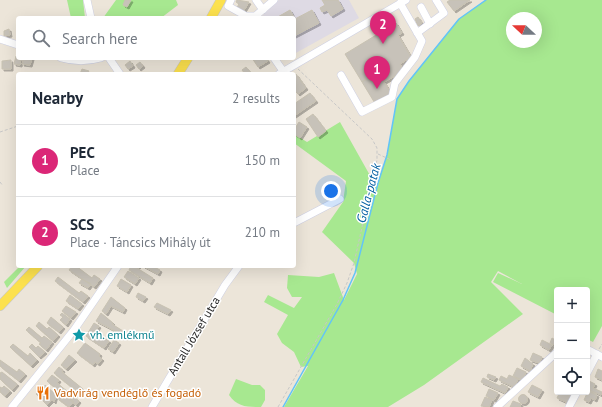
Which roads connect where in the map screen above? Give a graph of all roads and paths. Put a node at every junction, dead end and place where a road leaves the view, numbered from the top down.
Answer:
1 (87, 0) edge
2 (221, 0) edge
3 (231, 0) edge
4 (256, 0) edge
5 (274, 0) edge
6 (436, 0) edge
7 (403, 2) edge
8 (420, 7) dead end
9 (263, 10) junction
10 (91, 16) edge
11 (211, 16) edge
12 (246, 16) edge
13 (255, 16) edge
14 (430, 24) junction
15 (418, 33) junction
16 (0, 39) edge
17 (16, 44) edge
18 (68, 60) edge
19 (91, 60) edge
20 (110, 60) edge
21 (187, 60) edge
22 (275, 60) edge
23 (293, 65) junction
24 (119, 72) edge
25 (179, 72) edge
26 (281, 72) edge
27 (341, 75) dead end
28 (16, 127) edge
29 (0, 132) edge
30 (377, 154) junction
31 (391, 160) dead end
32 (0, 182) edge
33 (3, 186) dead end
34 (340, 199) dead end
35 (296, 222) edge
36 (36, 268) edge
37 (117, 268) edge
38 (238, 268) edge
39 (0, 306) edge
40 (590, 350) edge
41 (554, 355) edge
42 (599, 355) edge
43 (590, 368) edge
44 (575, 395) edge
45 (12, 407) edge
46 (152, 407) edge
47 (278, 407) edge
48 (497, 407) edge
49 (569, 407) edge

1 - 10 street
2 - 11 main road
3 - 12 street
4 - 9 street
5 - 9 street
6 - 14 street
7 - 15 street
7 - 23 street
8 - 14 street
9 - 13 street
14 - 15 street
15 - 27 street
16 - 17 street
18 - 19 street
20 - 24 street
21 - 25 main road
22 - 26 street
23 - 26 street
23 - 30 path
28 - 29 path
30 - 31 path
30 - 47 path
32 - 33 path
34 - 35 street
36 - 39 main road
37 - 45 street
38 - 46 street, Antall József utca
40 - 42 street
41 - 48 street
42 - 43 street
44 - 49 street

